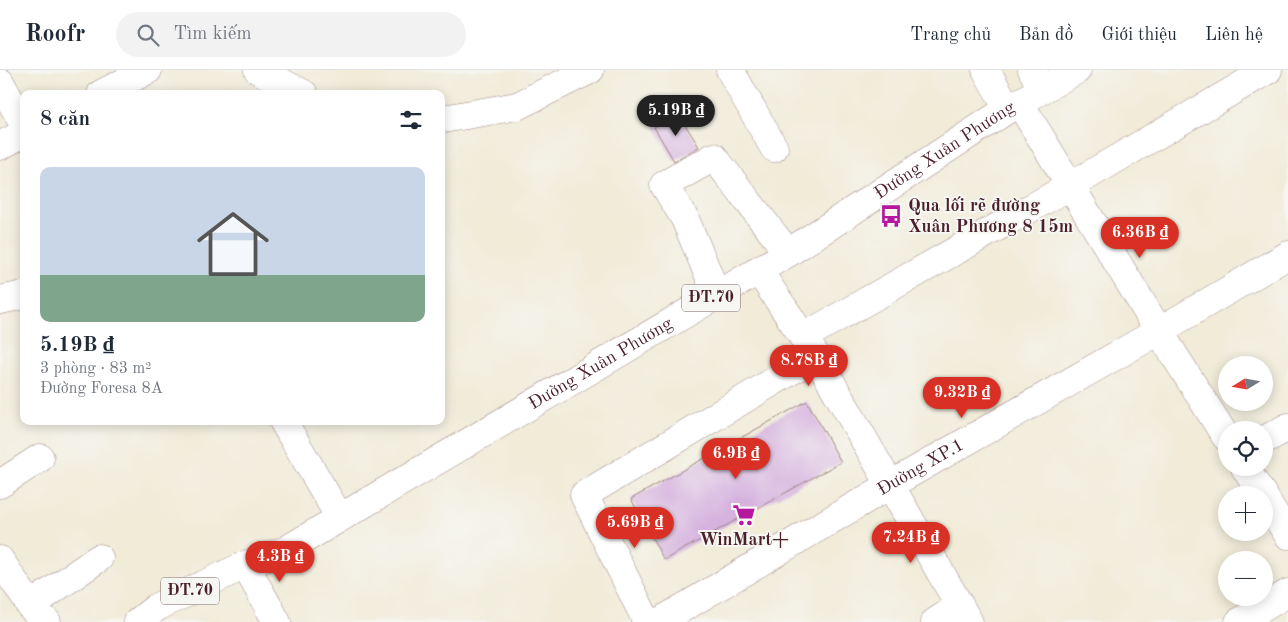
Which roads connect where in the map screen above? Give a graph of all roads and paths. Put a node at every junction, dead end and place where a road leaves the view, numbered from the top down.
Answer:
1 (148, 70) edge
2 (258, 70) edge
3 (590, 70) edge
4 (730, 70) edge
5 (986, 70) edge
6 (1077, 70) edge
7 (1268, 70) edge
8 (0, 82) edge
9 (113, 82) edge
10 (296, 90) edge
11 (1025, 92) edge
12 (20, 118) edge
13 (445, 118) edge
14 (20, 135) edge
15 (0, 146) edge
16 (774, 148) dead end
17 (1070, 186) junction
18 (788, 253) junction
19 (1288, 255) edge
20 (758, 270) junction
21 (717, 295) junction
22 (20, 296) edge
23 (0, 300) edge
24 (1159, 331) junction
25 (809, 347) junction
26 (1218, 424) edge
27 (285, 425) edge
28 (1288, 427) edge
29 (1273, 435) edge
30 (40, 458) dead end
31 (0, 484) edge
32 (890, 485) junction
33 (1273, 512) edge
34 (340, 518) junction
35 (1288, 535) edge
36 (99, 558) dead end
37 (0, 560) edge
38 (245, 565) junction
39 (1288, 593) edge
40 (39, 614) edge
41 (965, 614) edge
42 (138, 622) edge
43 (277, 622) edge
44 (647, 622) edge
45 (659, 622) edge
46 (935, 622) edge
47 (1239, 622) edge

1 - 9 street
2 - 10 street
3 - 13 street
4 - 16 street
5 - 11 street
6 - 11 street, Đường Xuân Phương / ĐT.70
7 - 17 street
8 - 12 street
11 - 17 street
11 - 18 street, Đường Xuân Phương / ĐT.70
14 - 15 street
17 - 24 street
17 - 25 street
18 - 20 street, Đường Xuân Phương / ĐT.70
18 - 21 street
19 - 24 street, Đường XP.1
20 - 21 street, Đường Xuân Phương / ĐT.70
20 - 25 street
21 - 34 street, Đường Xuân Phương / ĐT.70
22 - 23 street
24 - 26 street
24 - 32 street, Đường XP.1
25 - 32 street
25 - 44 street
27 - 34 street
28 - 29 street
30 - 31 street
32 - 41 street
32 - 45 street, Đường XP.1
33 - 35 street
34 - 38 street, Đường Xuân Phương / ĐT.70
36 - 40 street
37 - 40 street
38 - 42 street, Đường Xuân Phương / ĐT.70
38 - 43 street
39 - 47 street
41 - 46 street

